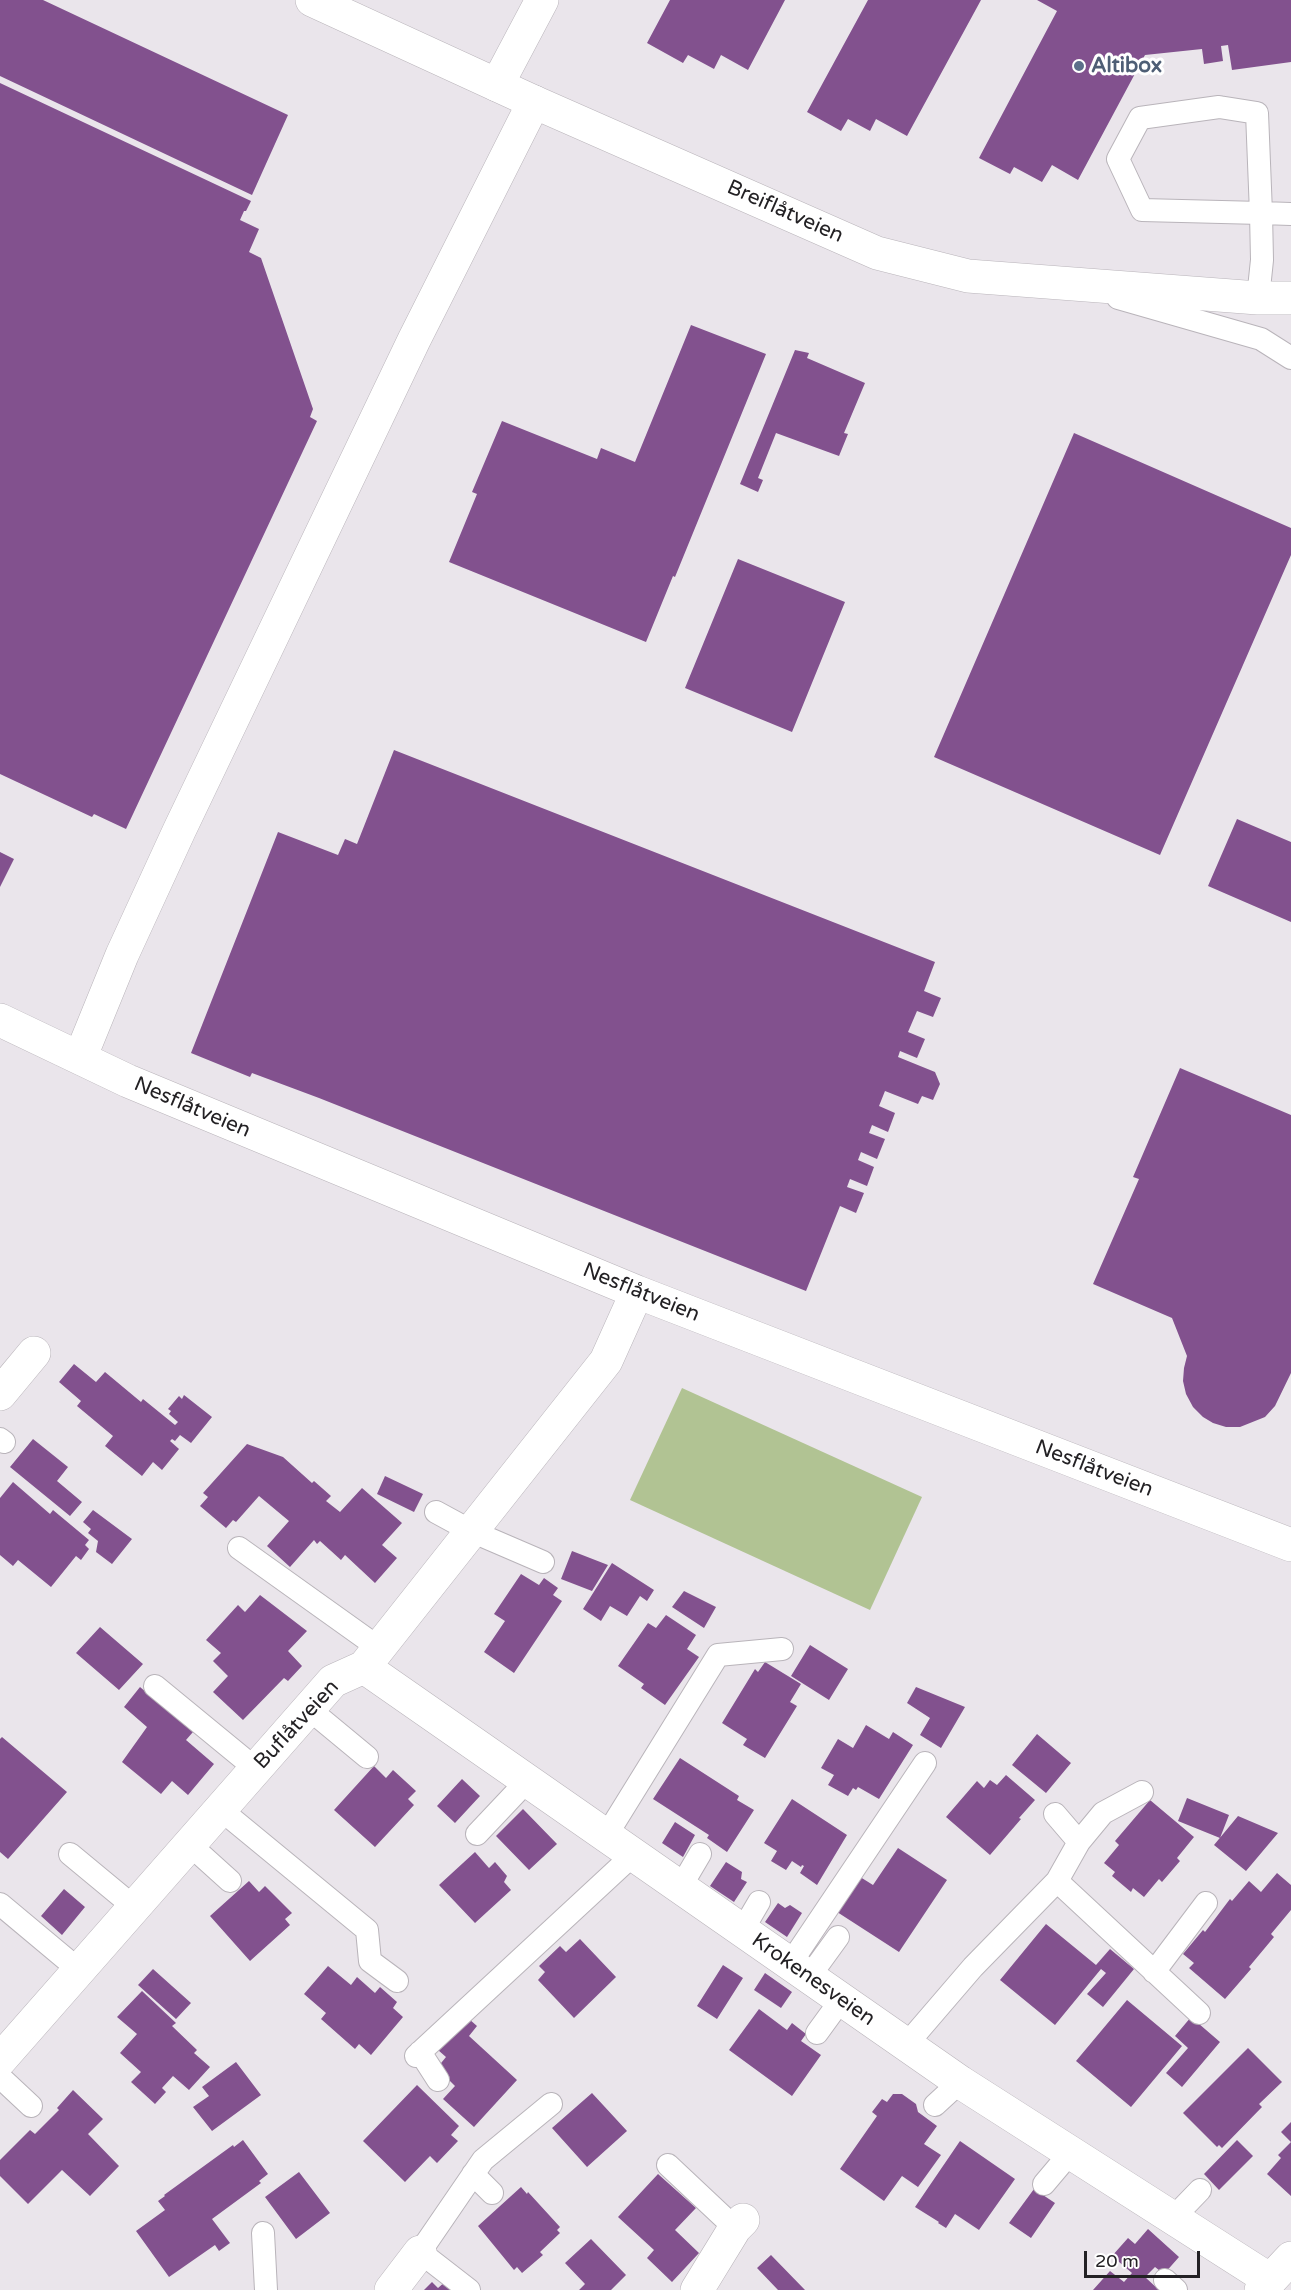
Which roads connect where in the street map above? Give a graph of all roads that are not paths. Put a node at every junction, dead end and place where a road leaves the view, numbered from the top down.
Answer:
1 (312, 0) edge
2 (542, 0) edge
3 (497, 85) junction
4 (534, 102) junction
5 (1261, 213) junction
6 (1291, 214) edge
7 (1065, 283) junction
8 (1258, 298) junction
9 (1291, 298) edge
10 (1291, 358) edge
11 (0, 1020) edge
12 (80, 1058) junction
13 (637, 1292) junction
14 (34, 1353) dead end
15 (0, 1394) edge
16 (436, 1512) dead end
17 (471, 1531) junction
18 (1291, 1545) edge
19 (239, 1548) dead end
20 (543, 1562) dead end
21 (782, 1649) dead end
22 (371, 1658) junction
23 (155, 1686) dead end
24 (309, 1709) junction
25 (367, 1758) dead end
26 (925, 1763) dead end
27 (255, 1769) junction
28 (527, 1781) junction
29 (1142, 1792) dead end
30 (220, 1809) junction
31 (1055, 1814) dead end
32 (477, 1834) dead end
33 (606, 1836) junction
34 (1080, 1842) junction
35 (189, 1844) junction
36 (70, 1854) dead end
37 (700, 1854) dead end
38 (633, 1855) junction
39 (230, 1881) dead end
40 (1057, 1881) junction
41 (680, 1888) junction
42 (759, 1902) dead end
43 (1206, 1903) dead end
44 (0, 1904) edge
45 (134, 1907) junction
46 (742, 1931) junction
47 (838, 1937) dead end
48 (79, 1970) junction
49 (800, 1971) junction
50 (1154, 1972) junction
51 (398, 1981) dead end
52 (842, 2000) junction
53 (1199, 2013) dead end
54 (817, 2033) dead end
55 (906, 2045) junction
56 (0, 2060) edge
57 (0, 2077) edge
58 (438, 2080) dead end
59 (960, 2082) junction
60 (551, 2104) dead end
61 (935, 2105) dead end
62 (31, 2106) dead end
63 (1071, 2152) junction
64 (668, 2165) dead end
65 (473, 2174) junction
66 (1044, 2184) dead end
67 (1200, 2190) dead end
68 (492, 2193) dead end
69 (1173, 2218) junction
70 (739, 2224) joint
71 (263, 2233) dead end
72 (420, 2252) junction
73 (1274, 2276) edge
74 (266, 2290) edge
75 (391, 2290) edge
76 (469, 2290) edge
77 (697, 2290) edge

1 - 3 street, Breiflåtveien
2 - 3 street
3 - 4 street, Breiflåtveien
4 - 7 street, Breiflåtveien
4 - 12 street
5 - 5 lane
5 - 6 lane
5 - 8 lane
7 - 8 street, Breiflåtveien
7 - 10 lane
8 - 9 street, Breiflåtveien
11 - 12 street, Nesflåtveien
12 - 13 street, Nesflåtveien
13 - 17 street, Buflåtveien
13 - 18 street, Nesflåtveien
14 - 15 street
16 - 17 lane
17 - 20 lane
17 - 22 street, Buflåtveien
19 - 22 lane
21 - 33 lane
22 - 24 street, Buflåtveien
22 - 28 street, Krokenesveien
23 - 27 lane
24 - 25 lane
24 - 27 street, Buflåtveien
26 - 49 lane
27 - 30 street, Buflåtveien
28 - 32 lane
28 - 33 street, Krokenesveien
29 - 34 lane
30 - 35 street, Buflåtveien
30 - 51 lane
31 - 34 lane
33 - 38 street, Krokenesveien
34 - 40 lane
35 - 39 lane
35 - 45 street, Buflåtveien
36 - 45 lane
37 - 41 lane
38 - 41 street, Krokenesveien
38 - 58 lane
40 - 50 lane
40 - 55 lane
41 - 46 street, Krokenesveien
42 - 46 lane
43 - 50 lane
44 - 48 lane
45 - 48 street, Buflåtveien
46 - 49 street, Krokenesveien
47 - 49 lane
48 - 56 street, Buflåtveien
49 - 52 street, Krokenesveien
50 - 53 lane
52 - 54 lane
52 - 55 street, Krokenesveien
55 - 59 street, Krokenesveien
57 - 62 lane
59 - 61 lane
59 - 63 street, Krokenesveien
60 - 65 lane
63 - 66 lane
63 - 69 street, Krokenesveien
64 - 70 lane
65 - 68 lane
65 - 72 lane
67 - 69 lane
69 - 73 street, Krokenesveien
70 - 77 street
71 - 74 lane
72 - 75 street
72 - 76 lane

